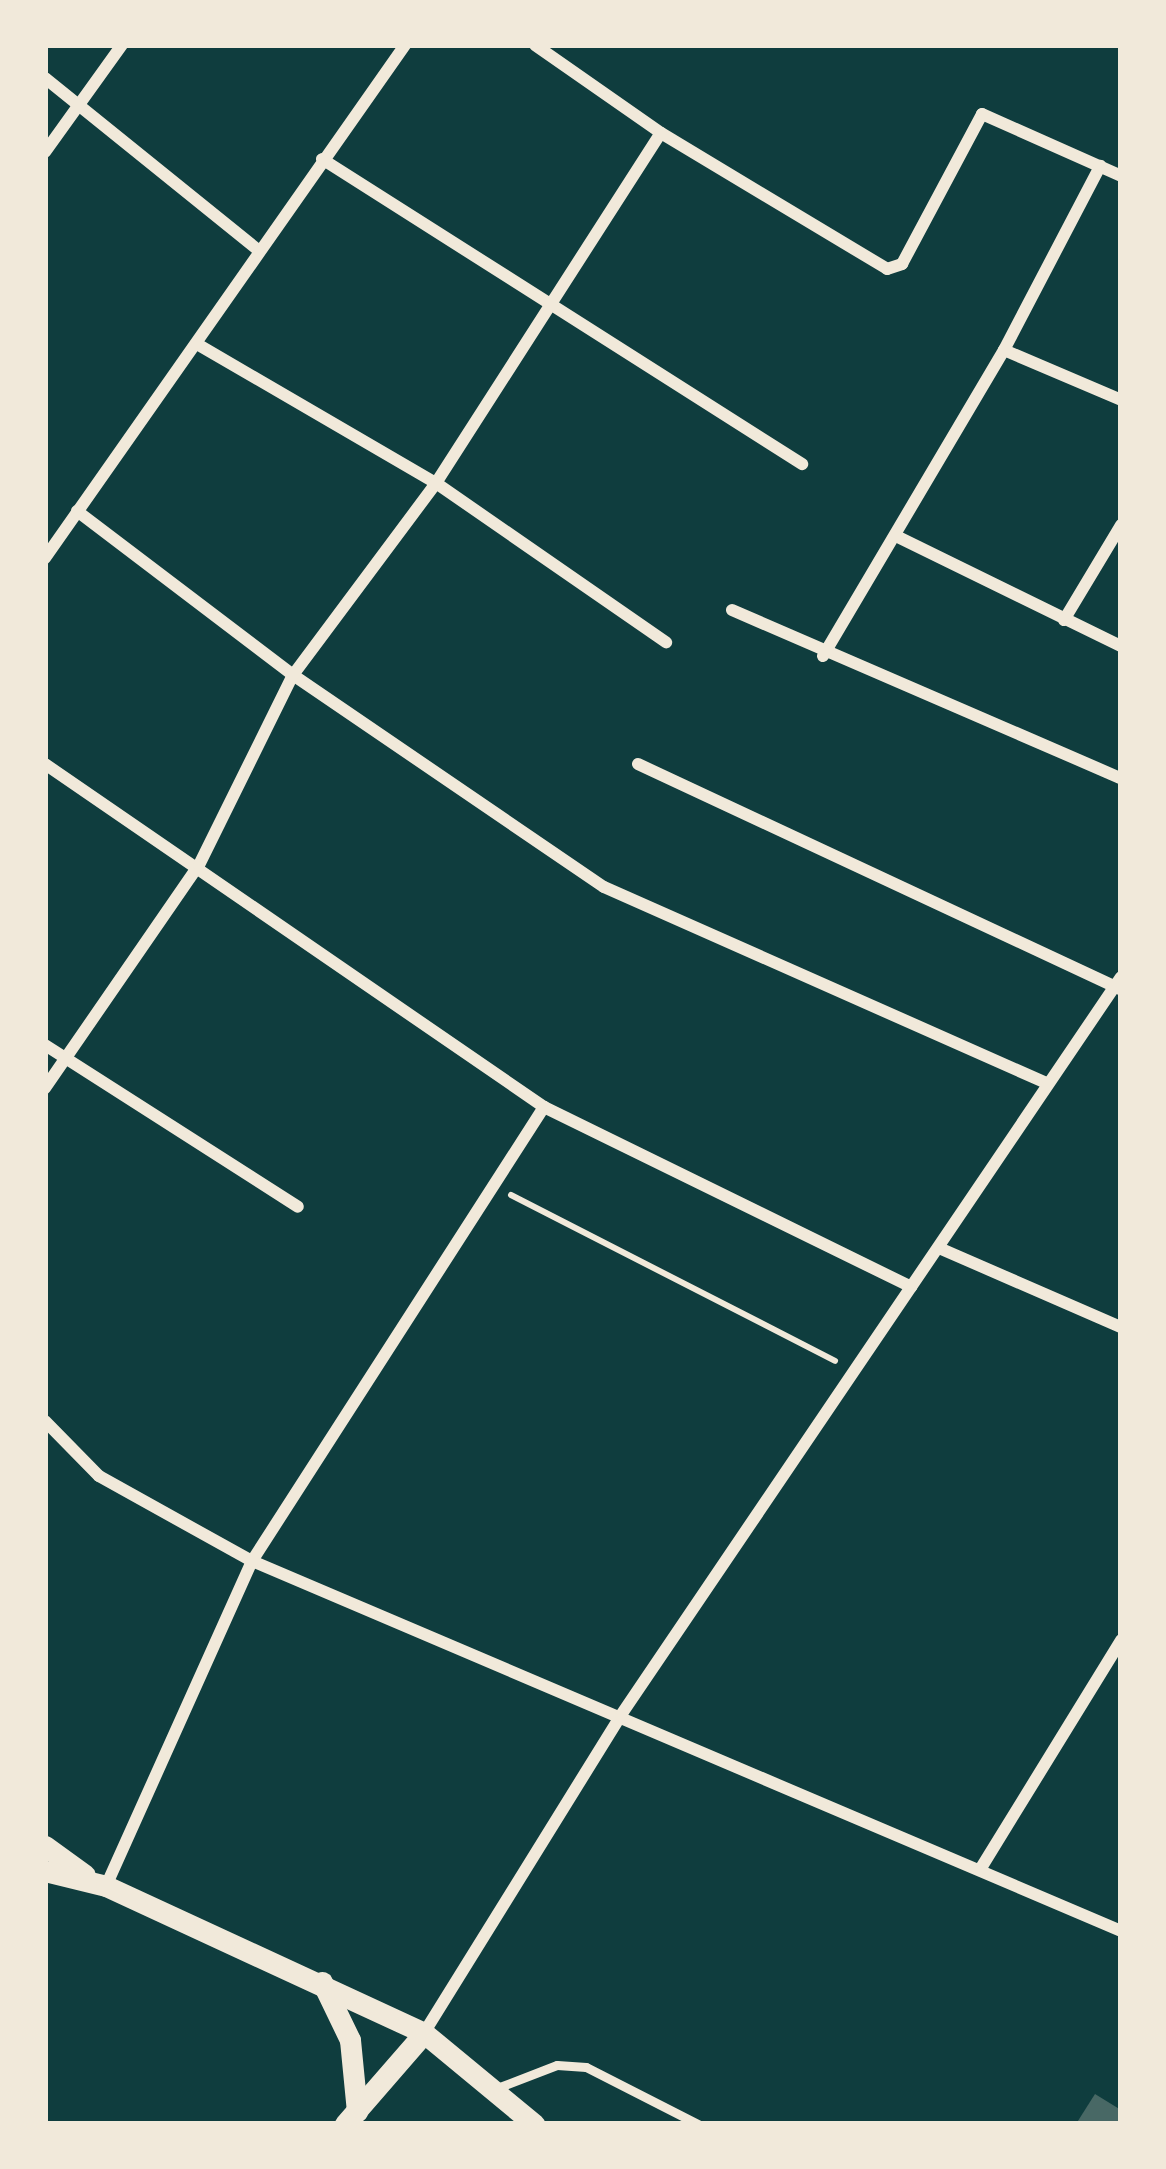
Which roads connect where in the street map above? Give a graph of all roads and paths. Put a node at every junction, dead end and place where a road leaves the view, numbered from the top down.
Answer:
1 (122, 45) edge
2 (405, 45) edge
3 (535, 45) edge
4 (45, 78) edge
5 (80, 103) junction
6 (661, 133) junction
7 (45, 152) edge
8 (322, 159) junction
9 (1100, 166) junction
10 (1121, 176) edge
11 (258, 250) junction
12 (552, 306) junction
13 (196, 344) junction
14 (1004, 350) junction
15 (1121, 400) edge
16 (802, 464) dead end
17 (436, 483) junction
18 (77, 511) junction
19 (1121, 525) edge
20 (896, 536) junction
21 (45, 558) edge
22 (732, 610) dead end
23 (1064, 620) junction
24 (666, 642) dead end
25 (1121, 646) edge
26 (823, 656) junction
27 (293, 675) junction
28 (45, 764) edge
29 (638, 764) dead end
30 (1121, 778) edge
31 (199, 865) junction
32 (1119, 985) edge
33 (45, 1045) edge
34 (66, 1058) junction
35 (1045, 1082) junction
36 (45, 1088) edge
37 (544, 1107) junction
38 (495, 1186) junction
39 (298, 1208) dead end
40 (939, 1248) junction
41 (911, 1287) junction
42 (1121, 1327) edge
43 (855, 1370) junction
44 (45, 1421) edge
45 (252, 1561) junction
46 (1121, 1640) edge
47 (621, 1715) junction
48 (45, 1846) edge
49 (981, 1868) junction
50 (45, 1871) edge
51 (101, 1884) junction
52 (1121, 1931) edge
53 (322, 1982) junction
54 (424, 2033) junction
55 (492, 2090) junction
56 (351, 2118) edge
57 (533, 2124) edge
58 (698, 2124) edge

1 - 5 street
2 - 8 street
3 - 6 street
4 - 5 street
5 - 7 street
5 - 11 street
6 - 9 street
6 - 12 street
8 - 11 street
8 - 12 street
9 - 10 street
9 - 14 street
11 - 13 street
12 - 16 street
12 - 17 street
13 - 17 street
13 - 18 street
14 - 15 street
14 - 20 street
17 - 24 street
17 - 27 street
18 - 21 street
18 - 27 street
19 - 23 street
20 - 23 street
20 - 26 street
22 - 26 street
23 - 25 street
26 - 30 street
27 - 31 street
27 - 35 street
28 - 31 street
29 - 32 street
31 - 34 street
31 - 37 street
32 - 35 street
33 - 34 street
34 - 36 street
34 - 39 street
35 - 40 street
37 - 38 street
37 - 41 street
38 - 43 path
38 - 45 street
40 - 41 street
40 - 42 street
41 - 43 street
43 - 47 street
44 - 45 street
45 - 47 street
45 - 51 street
46 - 49 street
47 - 49 street
47 - 54 street
48 - 51 street
49 - 52 street
50 - 51 street
51 - 53 street
53 - 54 street
53 - 56 street
54 - 55 street
54 - 56 street
55 - 57 street
55 - 58 lane

